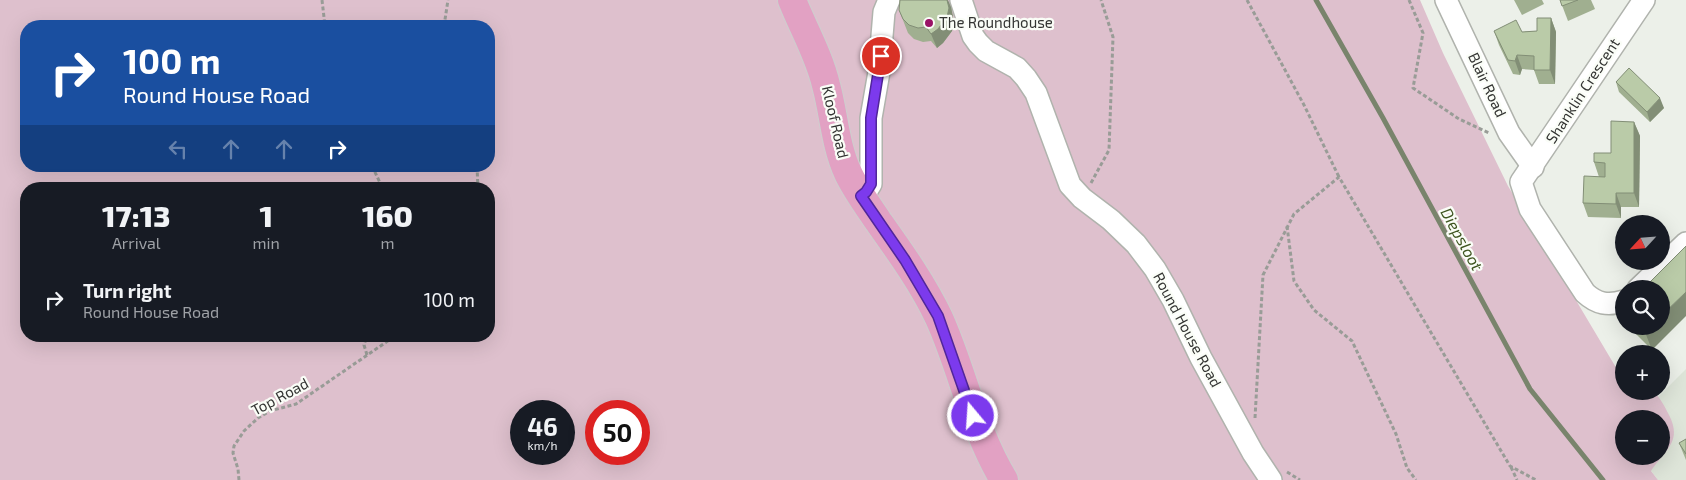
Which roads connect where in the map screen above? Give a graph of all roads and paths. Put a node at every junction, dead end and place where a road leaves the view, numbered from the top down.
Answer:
1 (322, 0) edge
2 (448, 0) edge
3 (792, 0) edge
4 (889, 0) edge
5 (961, 0) edge
6 (1101, 0) edge
7 (1247, 0) edge
8 (1409, 0) edge
9 (1446, 0) edge
10 (1644, 0) edge
11 (324, 20) edge
12 (445, 20) edge
13 (1519, 147) junction
14 (1527, 175) junction
15 (1339, 177) junction
16 (861, 196) junction
17 (1082, 198) junction
18 (1287, 226) junction
19 (1686, 244) edge
20 (1648, 280) edge
21 (1615, 304) edge
22 (365, 342) edge
23 (386, 342) edge
24 (367, 355) junction
25 (1253, 453) junction
26 (1510, 466) junction
27 (239, 480) edge
28 (1004, 480) edge
29 (1271, 480) edge
30 (1416, 480) edge
31 (1517, 480) edge
32 (1536, 480) edge

1 - 11 path
2 - 12 path
3 - 16 main road, Kloof Road
4 - 16 street
5 - 17 street, Round House Road
6 - 17 path
7 - 15 path
8 - 13 path
9 - 13 street, Blair Road
10 - 14 street, Shanklin Crescent
13 - 14 street, Blair Road
14 - 21 street, Blair Road
15 - 18 path
15 - 26 path
16 - 28 main road, Kloof Road
17 - 25 street, Round House Road
18 - 25 path
18 - 30 path
19 - 20 street
22 - 24 path
23 - 24 path, Top Road
24 - 27 path, Top Road
25 - 29 street, Round House Road
26 - 31 path
26 - 32 path

